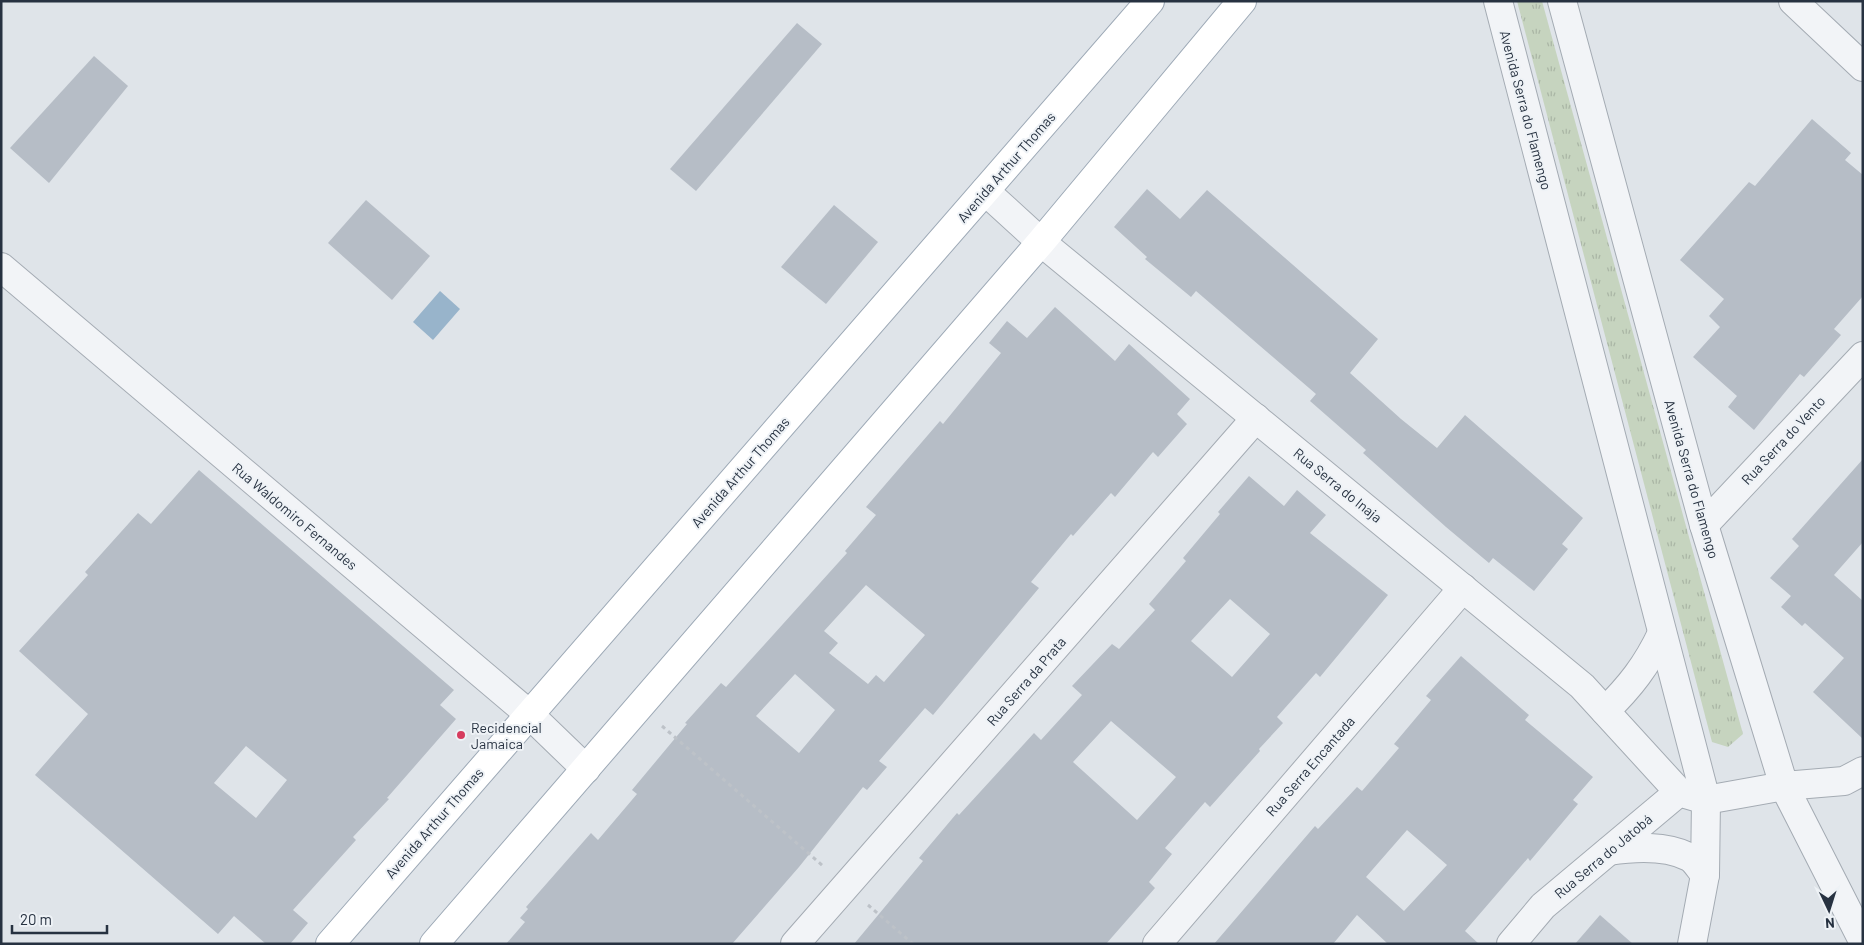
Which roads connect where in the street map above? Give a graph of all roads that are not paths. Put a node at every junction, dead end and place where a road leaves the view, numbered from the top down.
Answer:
1 (1150, 1) edge
2 (1242, 1) edge
3 (1498, 1) edge
4 (1562, 1) edge
5 (1793, 1) edge
6 (1863, 67) edge
7 (985, 191) junction
8 (1041, 242) junction
9 (1, 267) edge
10 (1863, 356) edge
11 (1256, 418) junction
12 (1704, 525) junction
13 (1463, 588) junction
14 (1662, 633) junction
15 (1605, 711) junction
16 (529, 714) junction
17 (586, 769) junction
18 (1863, 771) edge
19 (1784, 786) junction
20 (1679, 792) junction
21 (1706, 800) junction
22 (1609, 851) junction
23 (1705, 874) junction
24 (1863, 941) edge
25 (330, 944) edge
26 (434, 944) edge
27 (795, 944) edge
28 (1157, 944) edge
29 (1511, 944) edge
30 (1692, 944) edge

1 - 7 main road, Avenida Arthur Thomas
2 - 8 main road
3 - 14 street, Avenida Serra do Flamengo
4 - 12 street, Avenida Serra do Flamengo
5 - 6 street
7 - 8 street, Rua Serra do Inaja
7 - 16 main road, Avenida Arthur Thomas
8 - 11 street, Rua Serra do Inaja
8 - 17 main road
9 - 16 street, Rua Waldomiro Fernandes
10 - 12 street, Rua Serra do Vento
11 - 13 street, Rua Serra do Inaja
11 - 27 street, Rua Serra da Prata
12 - 19 street, Avenida Serra do Flamengo
13 - 15 street, Rua Serra do Inaja
13 - 28 street, Rua Serra Encantada
14 - 15 street
14 - 21 street, Avenida Serra do Flamengo
15 - 20 street, Rua Serra do Inaja
16 - 17 street, Rua Waldomiro Fernandes
16 - 25 main road, Avenida Arthur Thomas
17 - 26 main road
18 - 19 street
19 - 21 street
19 - 24 street, Avenida Serra do Flamengo
20 - 21 street
20 - 22 street, Rua Serra do Jatobá
21 - 23 street, Avenida Serra do Flamengo
22 - 23 street
22 - 29 street, Rua Serra do Jatobá
23 - 30 street, Avenida Serra do Flamengo

